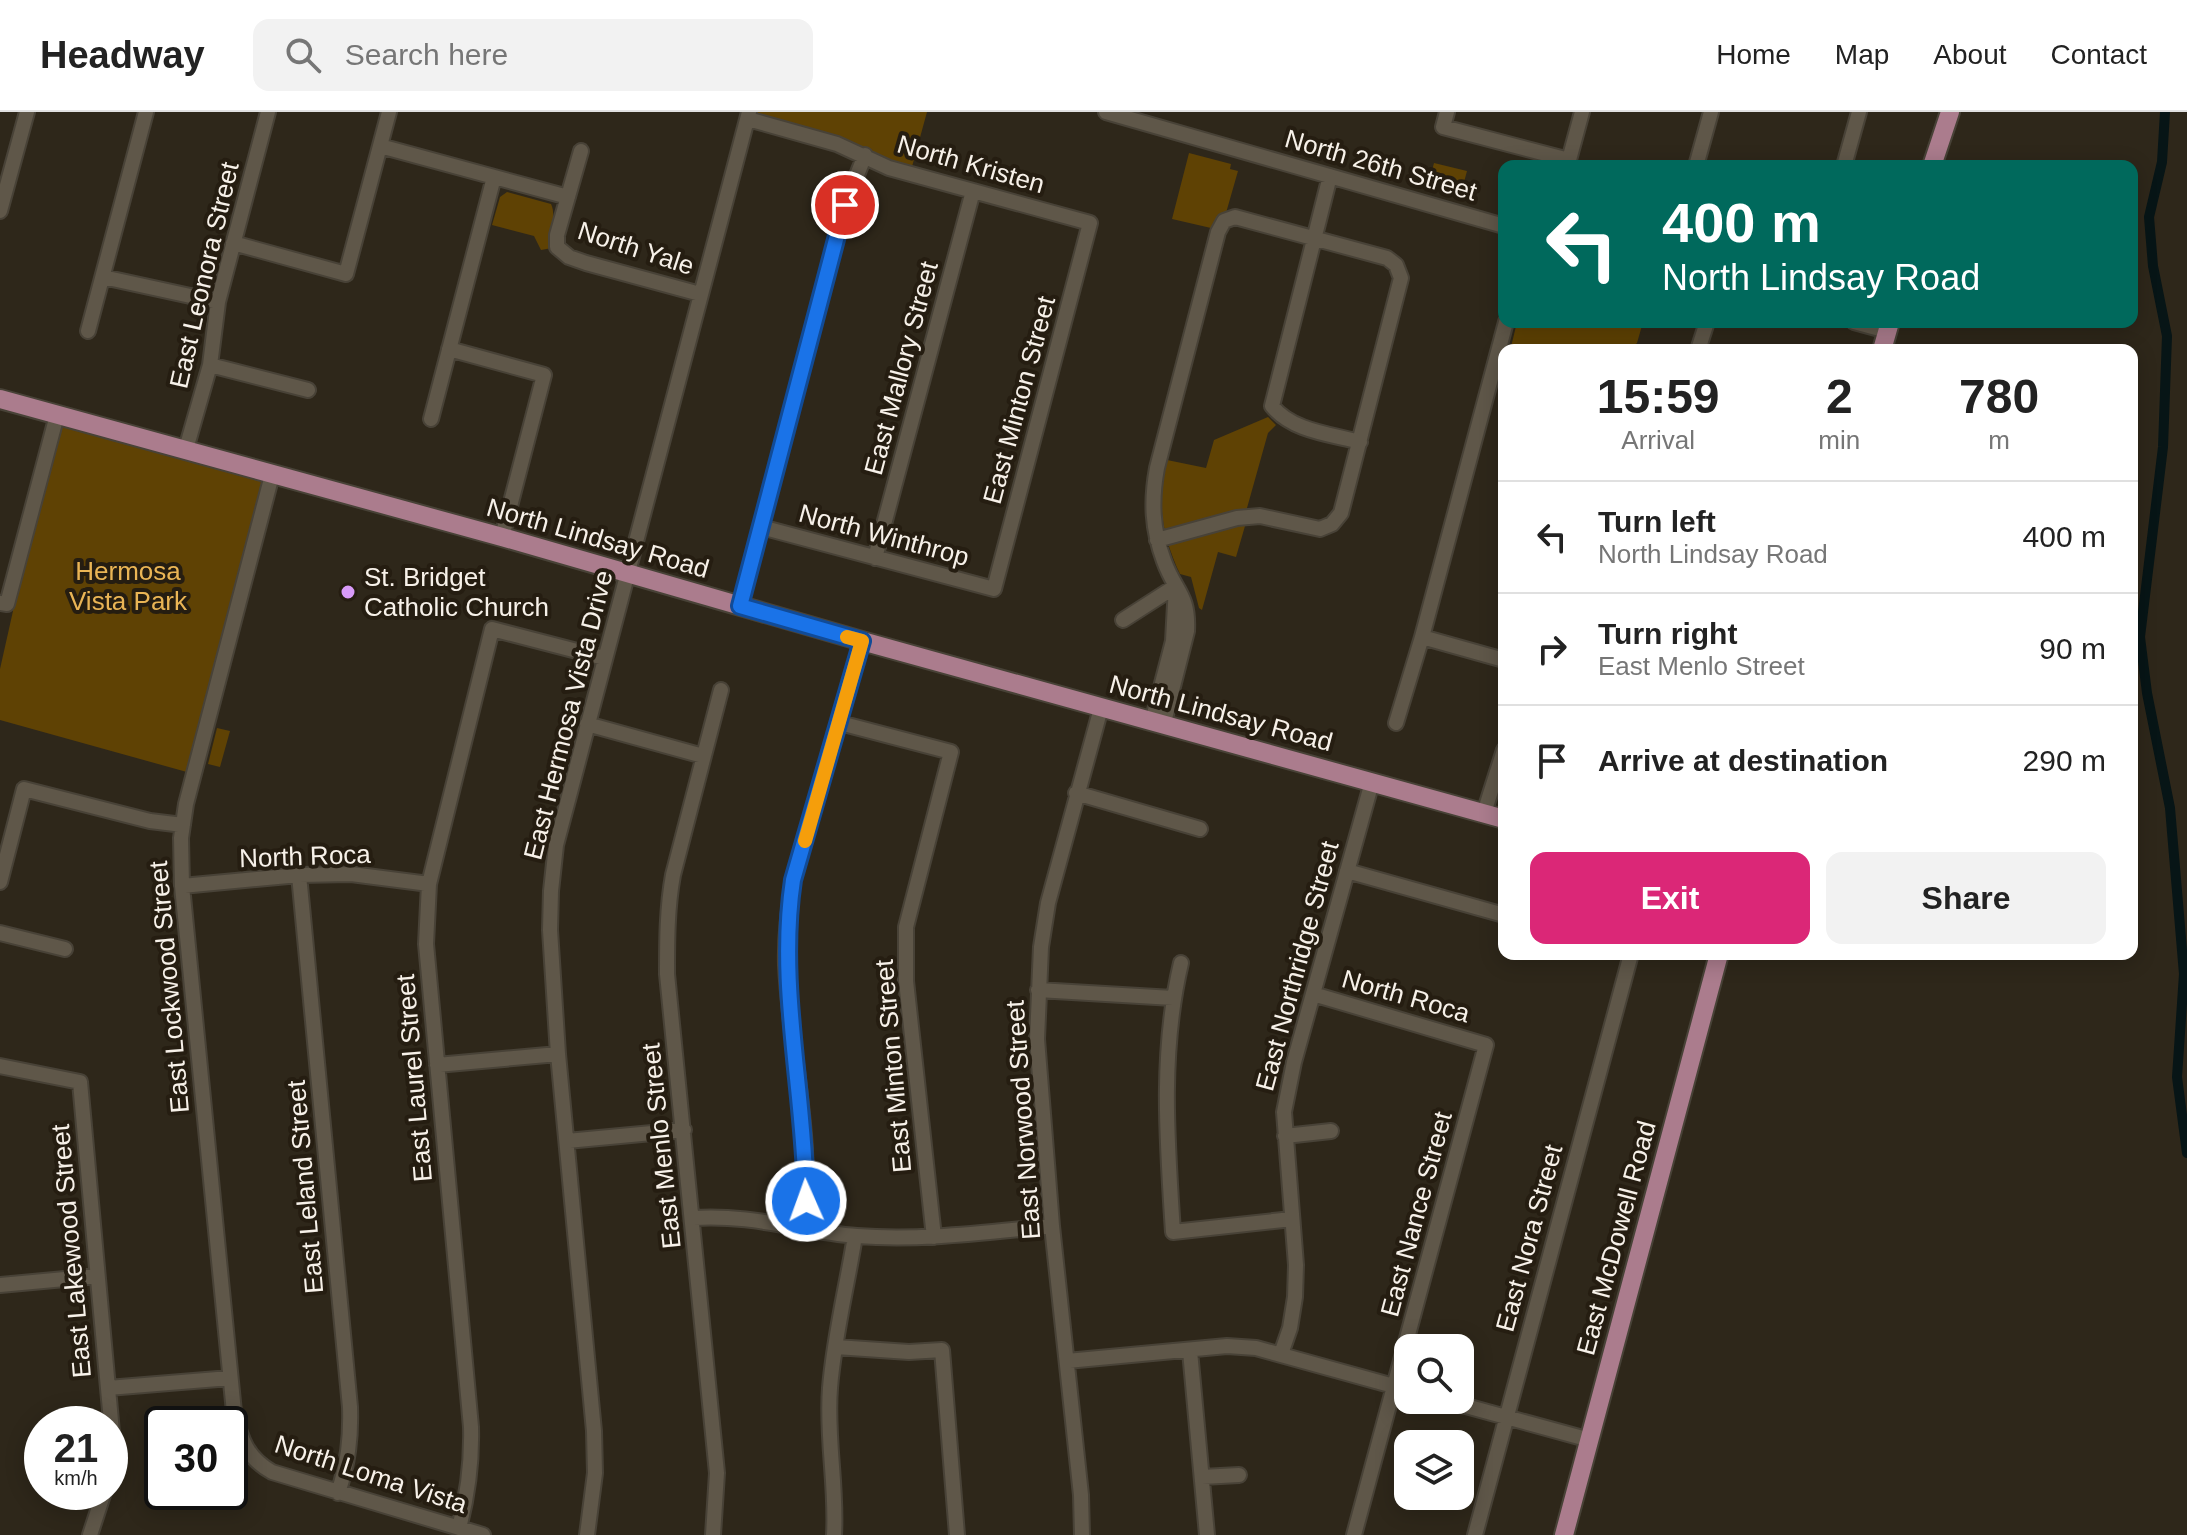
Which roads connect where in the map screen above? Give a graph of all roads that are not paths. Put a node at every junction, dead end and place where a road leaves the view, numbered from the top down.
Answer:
1 (27, 112) edge
2 (146, 112) edge
3 (268, 112) edge
4 (389, 112) edge
5 (1106, 112) edge
6 (1447, 112) edge
7 (1582, 112) edge
8 (1711, 112) edge
9 (1859, 112) edge
10 (1950, 112) edge
11 (749, 115) edge
12 (380, 146) junction
13 (581, 151) dead end
14 (865, 155) junction
15 (1698, 160) edge
16 (1846, 160) edge
17 (1934, 160) edge
18 (1330, 176) junction
19 (494, 177) junction
20 (973, 191) junction
21 (568, 197) junction
22 (0, 211) edge
23 (1090, 223) joint
24 (1498, 224) edge
25 (1314, 239) junction
26 (233, 243) junction
27 (103, 277) junction
28 (700, 294) junction
29 (218, 302) junction
30 (88, 331) dead end
31 (449, 349) junction
32 (1498, 352) edge
33 (210, 365) junction
34 (308, 390) dead end
35 (0, 399) edge
36 (57, 415) junction
37 (431, 419) dead end
38 (1360, 442) junction
39 (186, 449) junction
40 (272, 475) junction
41 (761, 527) junction
42 (502, 537) junction
43 (1157, 540) junction
44 (875, 558) junction
45 (627, 573) junction
46 (1176, 586) junction
47 (994, 589) joint
48 (4, 604) edge
49 (740, 606) junction
50 (1123, 620) dead end
51 (1422, 637) junction
52 (862, 641) junction
53 (604, 658) junction
54 (1498, 658) edge
55 (721, 690) dead end
56 (1101, 708) junction
57 (840, 723) junction
58 (1396, 723) dead end
59 (587, 724) junction
60 (1157, 724) junction
61 (703, 756) junction
62 (1498, 769) edge
63 (1372, 782) junction
64 (1076, 793) junction
65 (1484, 813) junction
66 (1498, 817) edge
67 (183, 825) junction
68 (1200, 829) dead end
69 (1347, 871) junction
70 (299, 875) junction
71 (0, 882) edge
72 (429, 884) junction
73 (182, 886) junction
74 (1498, 913) edge
75 (0, 933) edge
76 (65, 949) dead end
77 (1629, 960) edge
78 (1717, 960) edge
79 (1181, 963) dead end
80 (1038, 990) junction
81 (1313, 994) junction
82 (1173, 998) junction
83 (1486, 1045) joint
84 (558, 1054) junction
85 (437, 1065) junction
86 (0, 1066) edge
87 (684, 1130) junction
88 (1331, 1131) dead end
89 (1285, 1136) junction
90 (567, 1141) junction
91 (693, 1218) junction
92 (1292, 1219) junction
93 (1052, 1226) junction
94 (803, 1227) junction
95 (855, 1236) junction
96 (934, 1237) junction
97 (97, 1276) junction
98 (0, 1285) edge
99 (1414, 1334) edge
100 (836, 1347) junction
101 (1190, 1351) junction
102 (1281, 1354) junction
103 (1067, 1361) junction
104 (230, 1378) junction
105 (1394, 1386) edge
106 (108, 1388) junction
107 (110, 1406) edge
108 (233, 1406) edge
109 (1474, 1408) edge
110 (1394, 1410) edge
111 (1506, 1417) junction
112 (1590, 1440) junction
113 (248, 1453) edge
114 (1239, 1475) dead end
115 (1202, 1477) junction
116 (338, 1493) junction
117 (98, 1510) edge
118 (459, 1528) junction
119 (90, 1535) edge
120 (483, 1535) edge
121 (587, 1535) edge
122 (713, 1535) edge
123 (834, 1535) edge
124 (957, 1535) edge
125 (1082, 1535) edge
126 (1207, 1535) edge
127 (1354, 1535) edge
128 (1475, 1535) edge
129 (1564, 1535) edge

1 - 22 street
2 - 27 street
3 - 26 street, East Leonora Street
4 - 12 street
5 - 18 street, North 26th Street
6 - 7 street
8 - 15 street
9 - 16 street
10 - 17 main road
11 - 14 street, North Kristen
11 - 28 street, East Hermosa Vista Drive
12 - 19 street, North Yale
12 - 26 street
13 - 21 street
14 - 20 street, North Kristen
14 - 41 street
18 - 24 street, North 26th Street
18 - 25 street
19 - 21 street, North Yale
19 - 31 street
20 - 23 street, North Kristen
20 - 44 street, East Mallory Street
21 - 28 street, North Yale
23 - 47 street, East Minton Street
25 - 38 street
25 - 38 street
25 - 43 street
26 - 29 street, East Leonora Street
27 - 29 street
27 - 30 street
28 - 45 street, East Hermosa Vista Drive
29 - 33 street, East Leonora Street
31 - 37 street
31 - 42 street
32 - 51 street
33 - 34 street
33 - 39 street, East Leonora Street
35 - 36 main road, North Lindsay Road
36 - 39 main road, North Lindsay Road
36 - 48 street
38 - 43 street
39 - 40 main road, North Lindsay Road
40 - 42 main road, North Lindsay Road
40 - 67 street, East Lockwood Street
41 - 44 street, North Winthrop
41 - 49 street
42 - 45 main road, North Lindsay Road
43 - 46 street
44 - 47 street, North Winthrop
45 - 49 main road, North Lindsay Road
45 - 53 street, East Hermosa Vista Drive
46 - 50 street
46 - 60 street
49 - 52 main road, North Lindsay Road
51 - 54 street
51 - 58 street
52 - 56 main road, North Lindsay Road
52 - 57 street
53 - 59 street, East Hermosa Vista Drive
53 - 72 street, East Laurel Street
55 - 61 street, East Menlo Street
56 - 60 main road, North Lindsay Road
56 - 64 street, East Norwood Street
57 - 94 street
57 - 96 street, East Minton Street
59 - 61 street
59 - 84 street, East Hermosa Vista Drive
60 - 63 main road, North Lindsay Road
61 - 87 street, East Menlo Street
62 - 65 street
63 - 65 main road, North Lindsay Road
63 - 69 street, East Northridge Street
64 - 68 street
64 - 80 street, East Norwood Street
65 - 66 main road, North Lindsay Road
67 - 71 street
67 - 73 street, East Lockwood Street
69 - 74 street
69 - 81 street, East Northridge Street
70 - 72 street, North Roca
70 - 73 street, North Roca
70 - 116 street, East Leland Street
72 - 85 street, East Laurel Street
73 - 104 street, East Lockwood Street
75 - 76 street
77 - 111 street, East Nora Street
78 - 112 main road, East McDowell Road
79 - 82 street
80 - 82 street
80 - 93 street, East Norwood Street
81 - 83 street, North Roca
81 - 89 street, East Northridge Street
82 - 92 street
83 - 99 street, East Nance Street
84 - 85 street
84 - 90 street, East Hermosa Vista Drive
85 - 118 street, East Laurel Street
86 - 97 street, East Lakewood Street
87 - 90 street
87 - 91 street, East Menlo Street
88 - 89 street
89 - 92 street, East Northridge Street
90 - 121 street, East Hermosa Vista Drive
91 - 94 street
91 - 122 street, East Menlo Street
92 - 102 street, East Northridge Street
93 - 96 street
93 - 103 street, East Norwood Street
94 - 95 street
95 - 96 street
95 - 100 street
97 - 98 street
97 - 106 street, East Lakewood Street
100 - 123 street
100 - 124 street
101 - 102 street
101 - 103 street
101 - 115 street
102 - 105 street
103 - 125 street, East Norwood Street
104 - 106 street
104 - 108 street, East Lockwood Street
106 - 107 street, East Lakewood Street
109 - 111 street
110 - 127 street, East Nance Street
111 - 112 street
111 - 128 street, East Nora Street
112 - 129 main road, East McDowell Road
113 - 116 street, North Loma Vista
114 - 115 street
115 - 126 street
116 - 118 street, North Loma Vista
117 - 119 street
118 - 120 street, North Loma Vista

